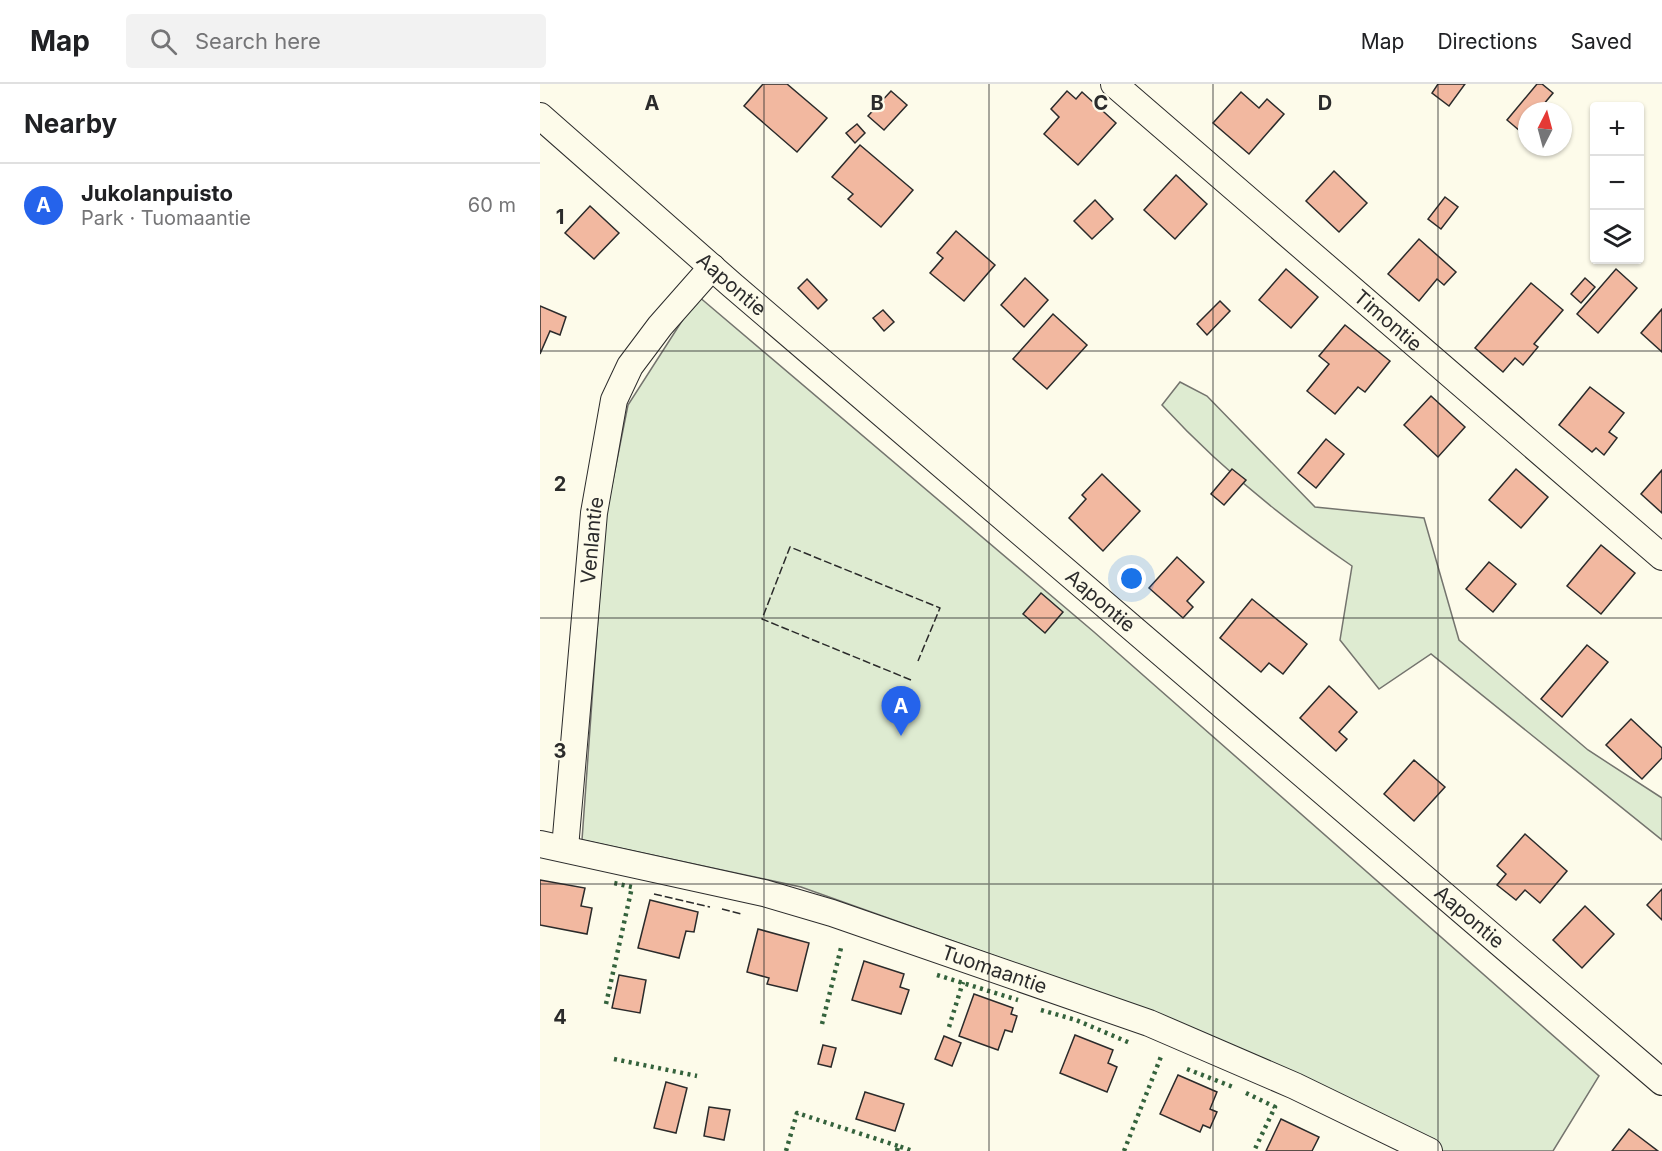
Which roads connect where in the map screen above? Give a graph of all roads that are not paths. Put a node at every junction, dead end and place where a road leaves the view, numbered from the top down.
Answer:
1 (1114, 84) edge
2 (540, 116) edge
3 (712, 267) junction
4 (1662, 557) edge
5 (540, 844) edge
6 (565, 848) junction
7 (1662, 1082) edge
8 (1429, 1151) edge

1 - 4 street, Timontie
2 - 3 street, Aapontie
3 - 6 street, Venlantie
3 - 7 street, Aapontie
5 - 6 street, Tuomaantie
6 - 8 street, Tuomaantie

